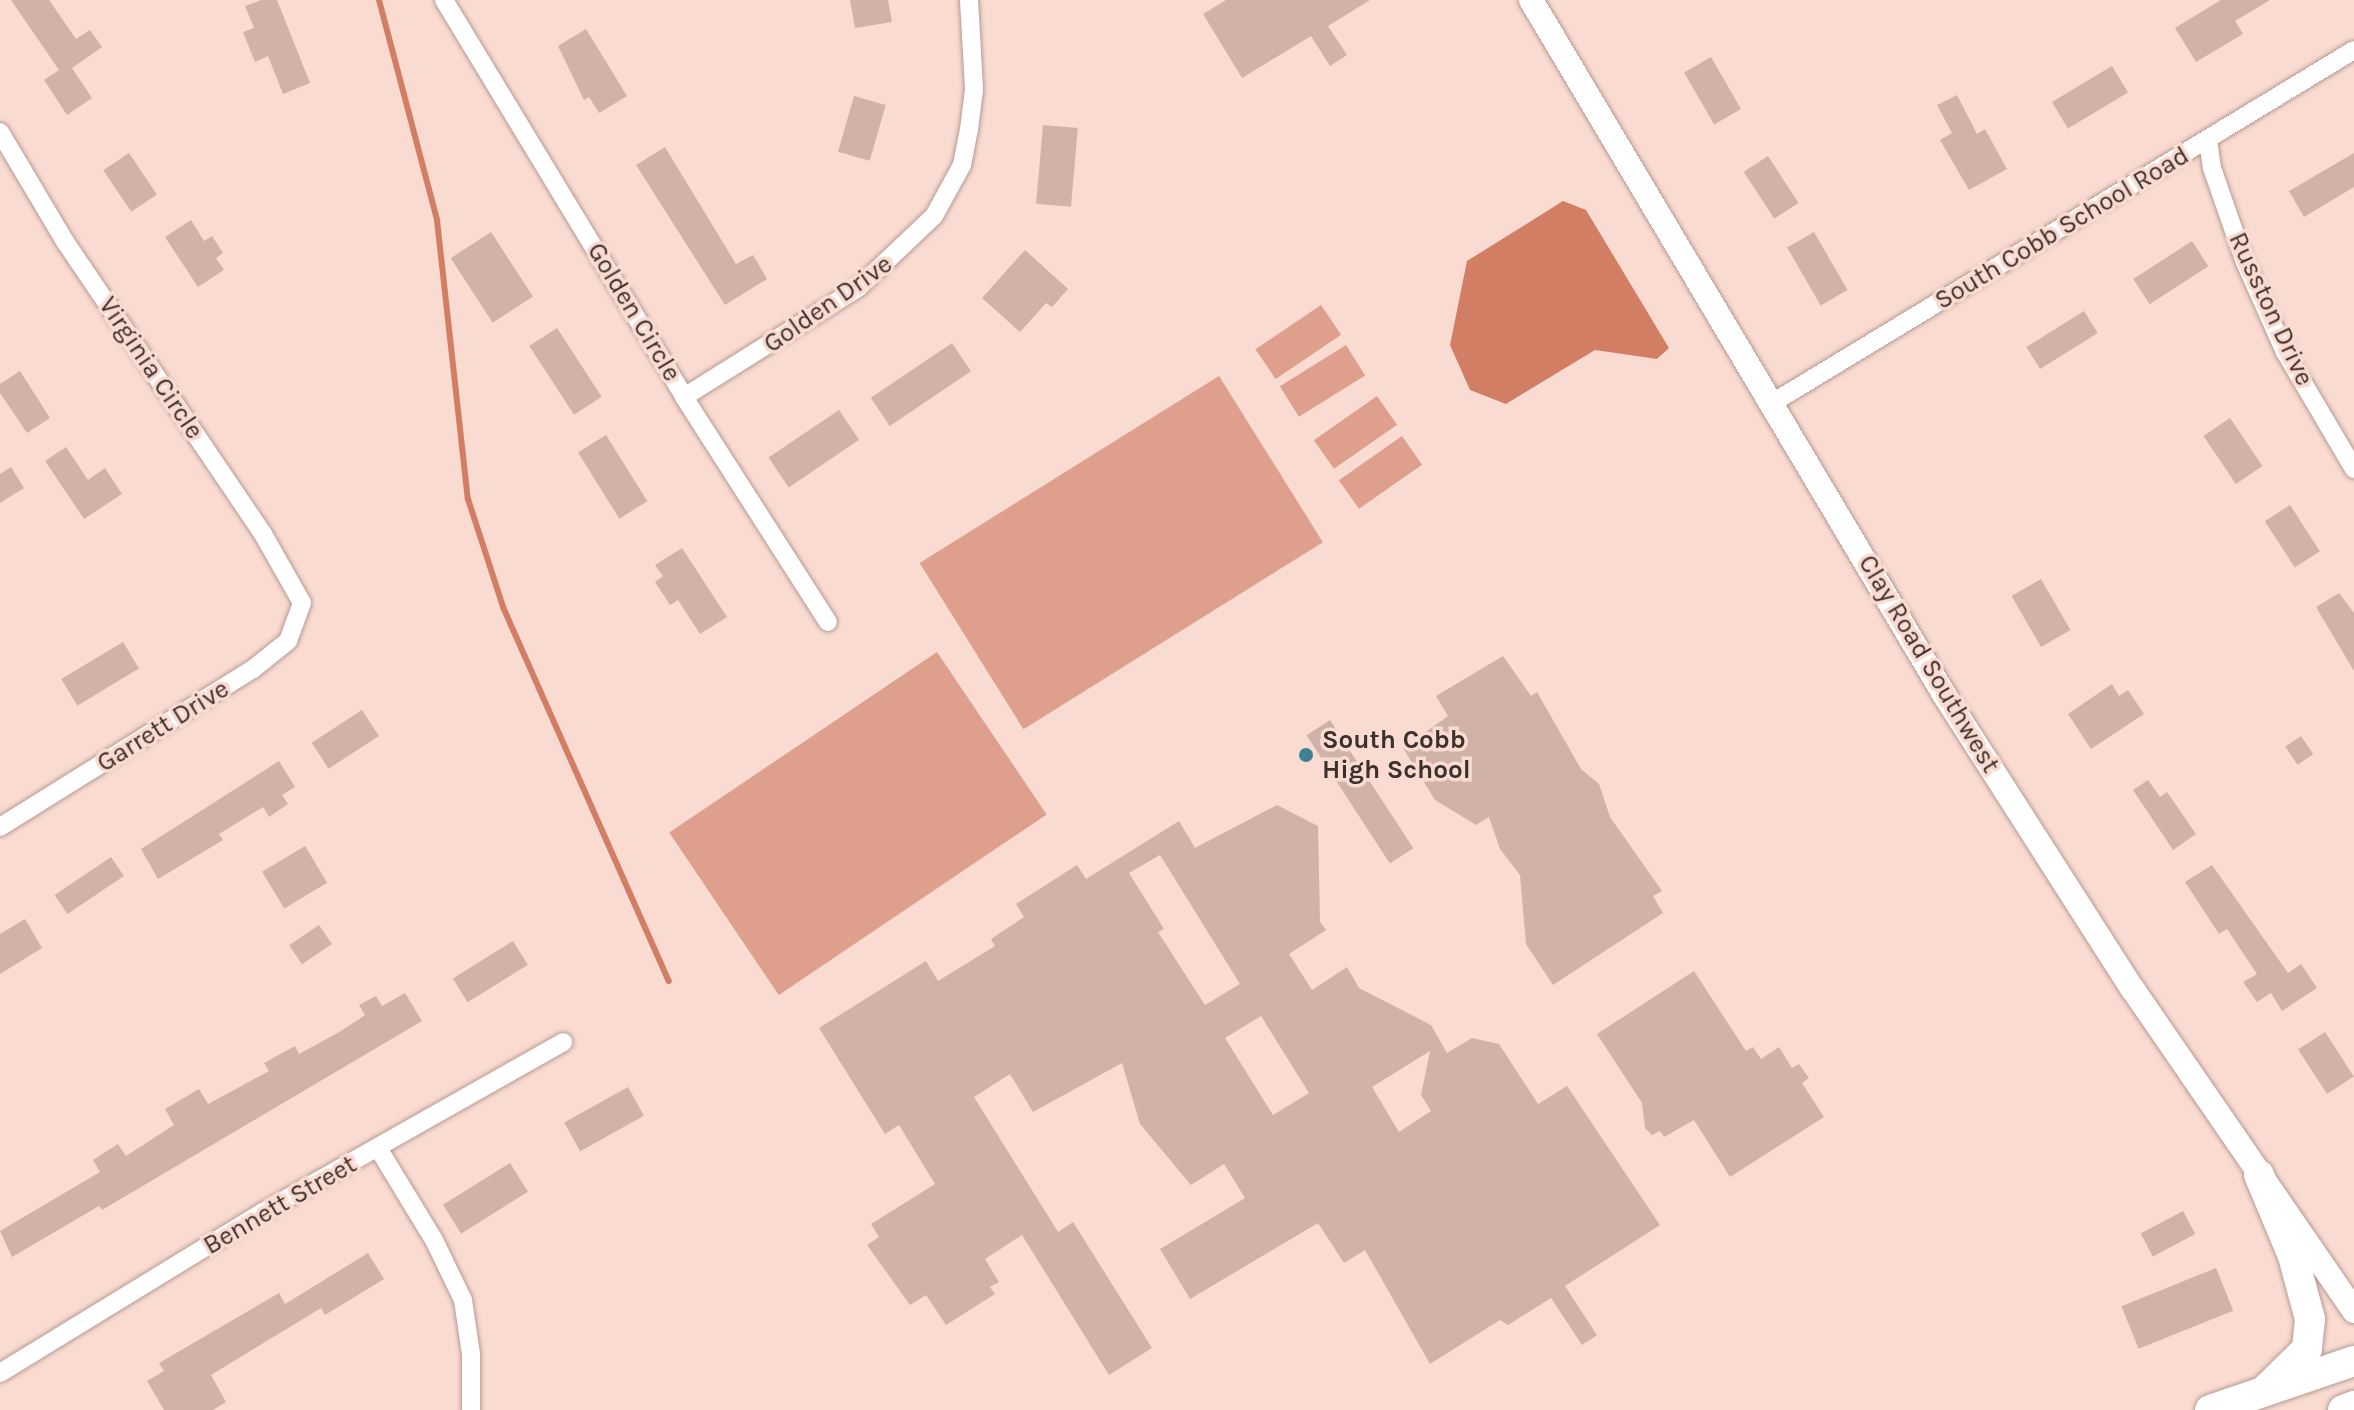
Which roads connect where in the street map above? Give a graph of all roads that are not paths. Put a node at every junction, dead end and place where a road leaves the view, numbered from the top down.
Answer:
1 (444, 0) edge
2 (969, 0) edge
3 (1531, 0) edge
4 (2354, 50) edge
5 (0, 132) edge
6 (2208, 140) junction
7 (684, 397) junction
8 (1769, 405) junction
9 (2354, 469) edge
10 (302, 603) joint
11 (828, 622) dead end
12 (0, 827) edge
13 (563, 1042) dead end
14 (378, 1148) junction
15 (2259, 1175) junction
16 (2354, 1311) edge
17 (2354, 1361) edge
18 (0, 1373) edge
19 (2264, 1391) junction
20 (2354, 1406) edge
21 (471, 1410) edge
22 (2210, 1410) edge
23 (2343, 1410) edge

1 - 7 street, Golden Circle
2 - 7 street, Golden Drive
3 - 8 street, Clay Road Southwest
4 - 6 street, South Cobb School Road
5 - 10 street, Virginia Circle
6 - 8 street, South Cobb School Road
6 - 9 street, Russton Drive
7 - 11 street, Golden Circle
8 - 15 street, Clay Road Southwest
10 - 12 street, Garrett Drive
13 - 14 street, Bennett Street
14 - 18 street, Bennett Street
14 - 21 street
15 - 16 street, Clay Road Southwest
15 - 19 main road
17 - 19 main road
19 - 22 main road
20 - 23 main road

